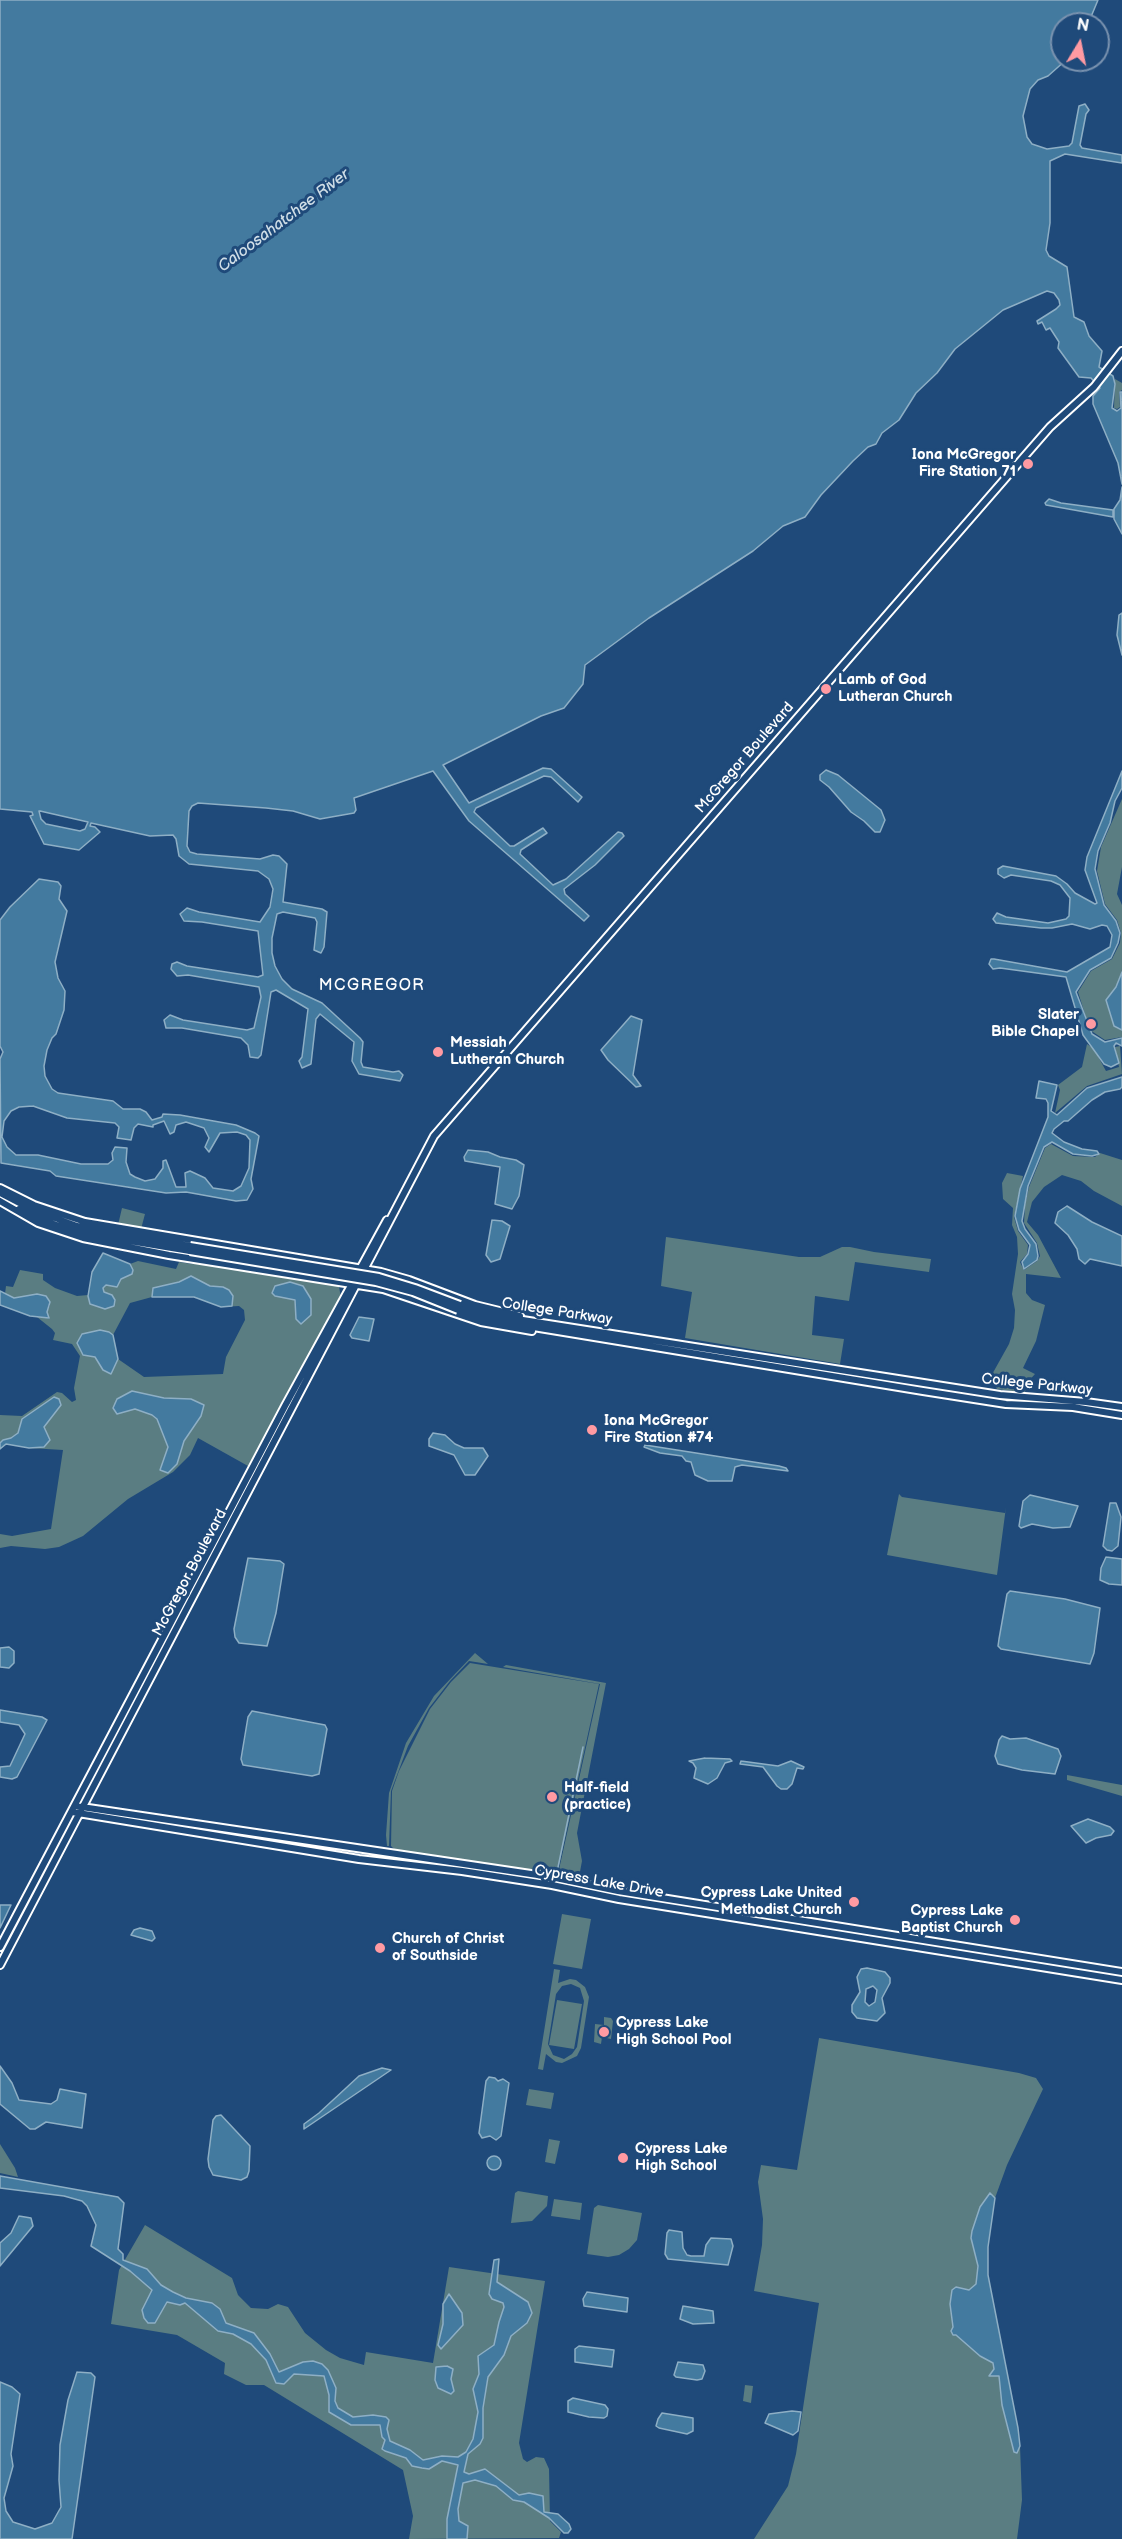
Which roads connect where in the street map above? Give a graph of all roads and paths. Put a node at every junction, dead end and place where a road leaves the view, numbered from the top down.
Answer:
1 (1122, 351) edge
2 (0, 1188) edge
3 (0, 1193) edge
4 (403, 1193) junction
5 (0, 1200) edge
6 (190, 1249) junction
7 (371, 1249) junction
8 (257, 1252) junction
9 (271, 1254) junction
10 (373, 1256) junction
11 (260, 1263) junction
12 (337, 1265) junction
13 (384, 1272) junction
14 (359, 1277) junction
15 (337, 1281) junction
16 (378, 1288) junction
17 (346, 1302) junction
18 (562, 1329) junction
19 (848, 1370) junction
20 (847, 1378) junction
21 (1122, 1407) edge
22 (1122, 1414) edge
23 (77, 1810) junction
24 (260, 1834) junction
25 (258, 1842) junction
26 (38, 1874) junction
27 (28, 1911) junction
28 (0, 1947) edge
29 (0, 1965) edge
30 (1122, 1972) edge
31 (1122, 1980) edge

1 - 4 main road, McGregor Boulevard
2 - 8 main road
3 - 6 main road, College Parkway
4 - 7 main road, McGregor Boulevard
4 - 10 main road, McGregor Boulevard
5 - 6 main road, College Parkway
5 - 11 main road
6 - 18 main road, College Parkway, bridge
7 - 12 main road
7 - 14 main road, McGregor Boulevard
8 - 9 main road
8 - 11 main road
9 - 11 main road
9 - 12 main road
10 - 13 main road
10 - 14 main road, McGregor Boulevard
11 - 15 main road
12 - 14 main road
12 - 15 main road
13 - 14 main road
13 - 16 main road
13 - 18 main road
14 - 15 main road
14 - 16 main road
14 - 17 main road, McGregor Boulevard
15 - 17 main road
16 - 17 main road
16 - 18 main road
17 - 23 main road, McGregor Boulevard
18 - 19 main road, College Parkway
18 - 20 main road, College Parkway
19 - 20 main road
19 - 21 main road, College Parkway
20 - 22 main road, College Parkway
23 - 24 main road, Cypress Lake Drive
23 - 25 main road, Cypress Lake Drive
23 - 26 main road, McGregor Boulevard
23 - 27 main road, McGregor Boulevard
24 - 25 main road
24 - 30 main road, Cypress Lake Drive
25 - 31 main road, Cypress Lake Drive
26 - 27 main road
26 - 28 main road, McGregor Boulevard
27 - 29 main road, McGregor Boulevard

